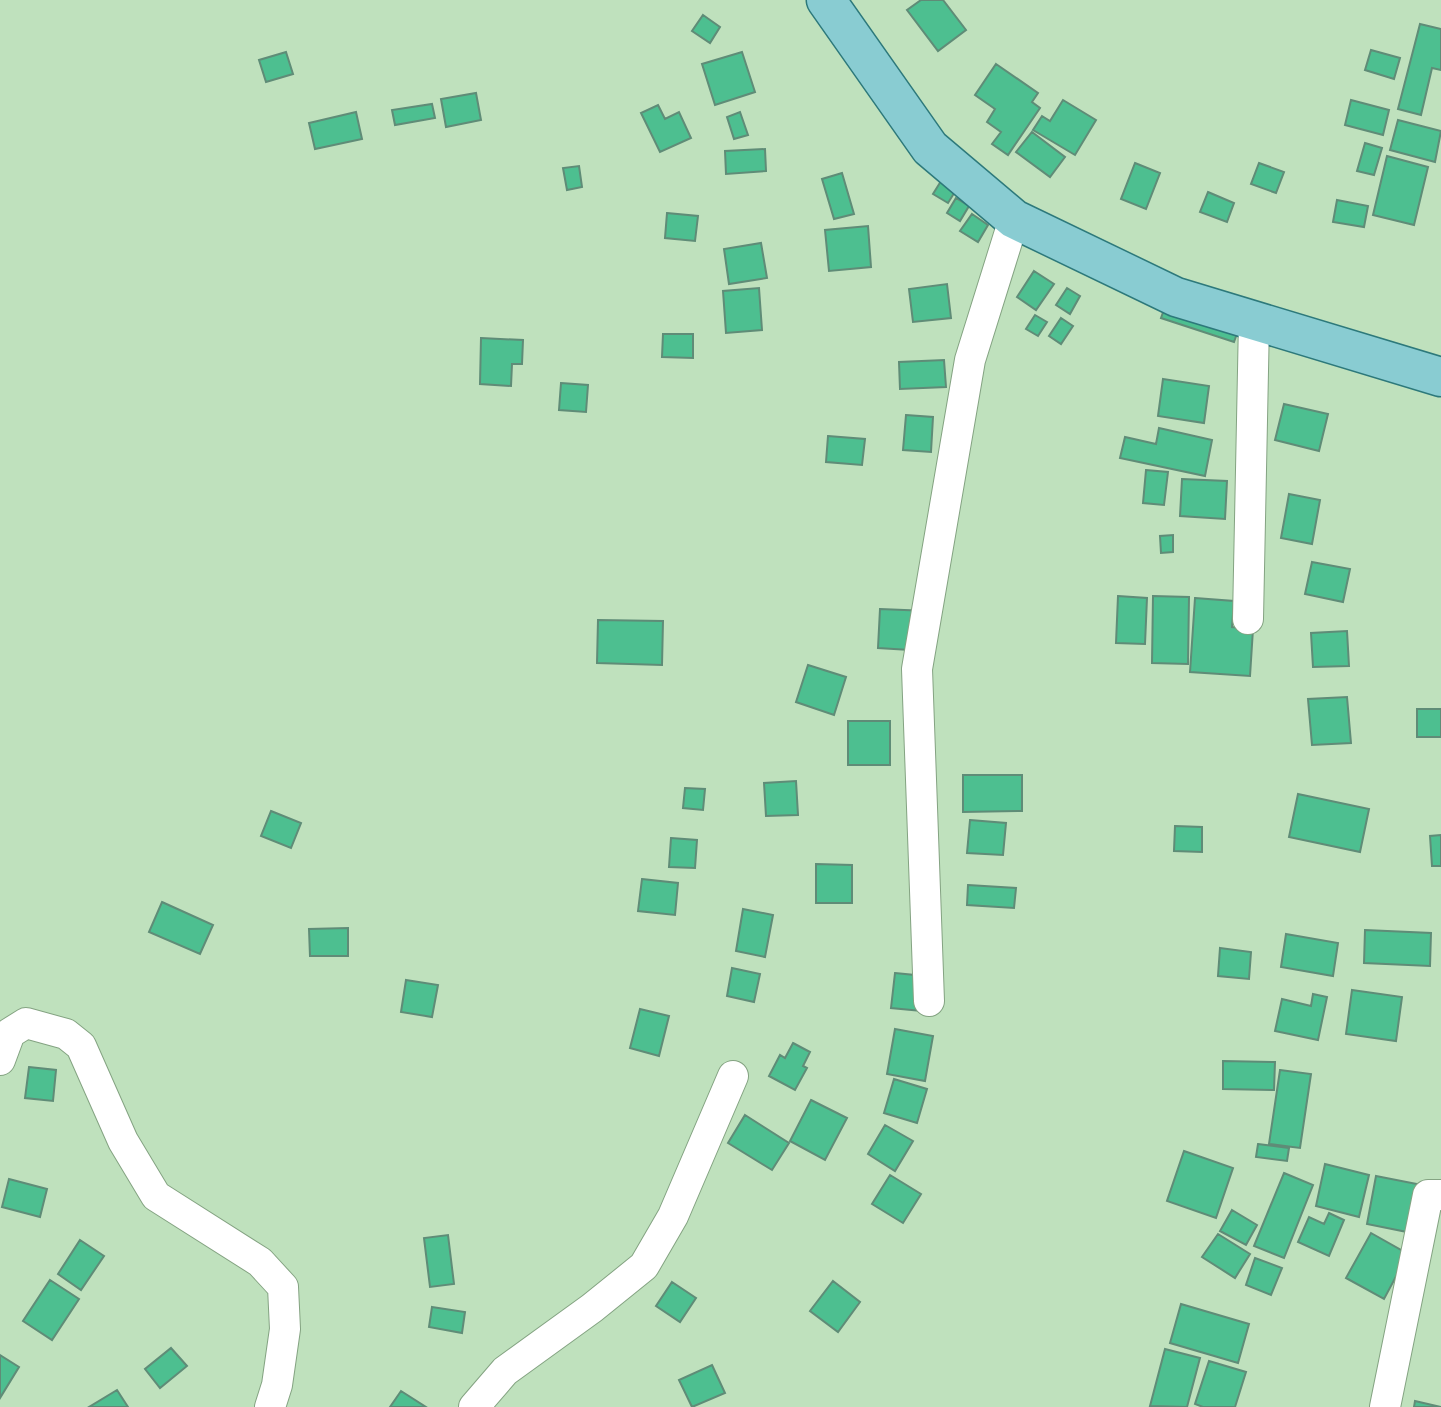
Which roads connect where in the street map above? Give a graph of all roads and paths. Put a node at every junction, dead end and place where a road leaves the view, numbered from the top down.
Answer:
1 (826, 0) edge
2 (1014, 219) junction
3 (1254, 321) junction
4 (1441, 377) edge
5 (1248, 619) dead end
6 (929, 1001) dead end
7 (0, 1059) edge
8 (733, 1076) dead end
9 (1441, 1195) edge
10 (272, 1400) edge
11 (248, 1407) edge
12 (474, 1407) edge
13 (1385, 1407) edge

1 - 2 main road
2 - 3 main road
2 - 6 street
3 - 4 main road
3 - 5 street
7 - 10 street
8 - 12 street
9 - 13 street
10 - 11 street

